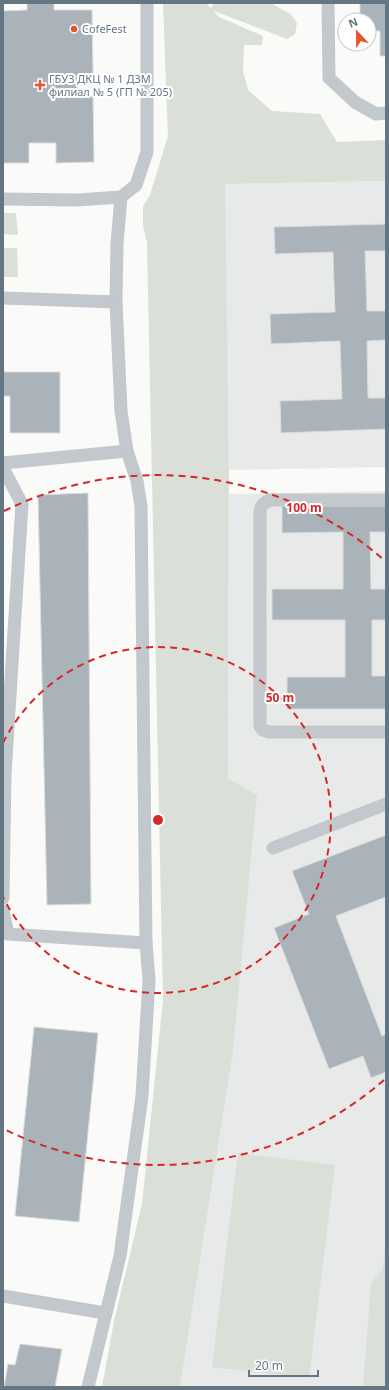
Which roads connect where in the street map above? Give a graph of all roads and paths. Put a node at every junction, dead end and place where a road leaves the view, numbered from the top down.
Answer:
1 (147, 3) edge
2 (328, 3) edge
3 (386, 113) edge
4 (121, 198) junction
5 (3, 199) edge
6 (3, 298) edge
7 (116, 302) junction
8 (127, 451) junction
9 (3, 463) edge
10 (3, 468) edge
11 (386, 500) edge
12 (386, 732) edge
13 (4, 775) edge
14 (386, 804) edge
15 (273, 848) dead end
16 (3, 898) edge
17 (3, 911) edge
18 (146, 943) junction
19 (3, 1296) edge
20 (105, 1313) junction
21 (88, 1387) edge

1 - 4 lane
2 - 3 lane
4 - 5 lane
4 - 7 lane
6 - 7 lane
7 - 8 lane
8 - 9 lane
8 - 18 lane
10 - 13 lane
11 - 12 lane
13 - 16 lane
14 - 15 lane
17 - 18 lane
18 - 20 lane
19 - 20 lane
20 - 21 lane

